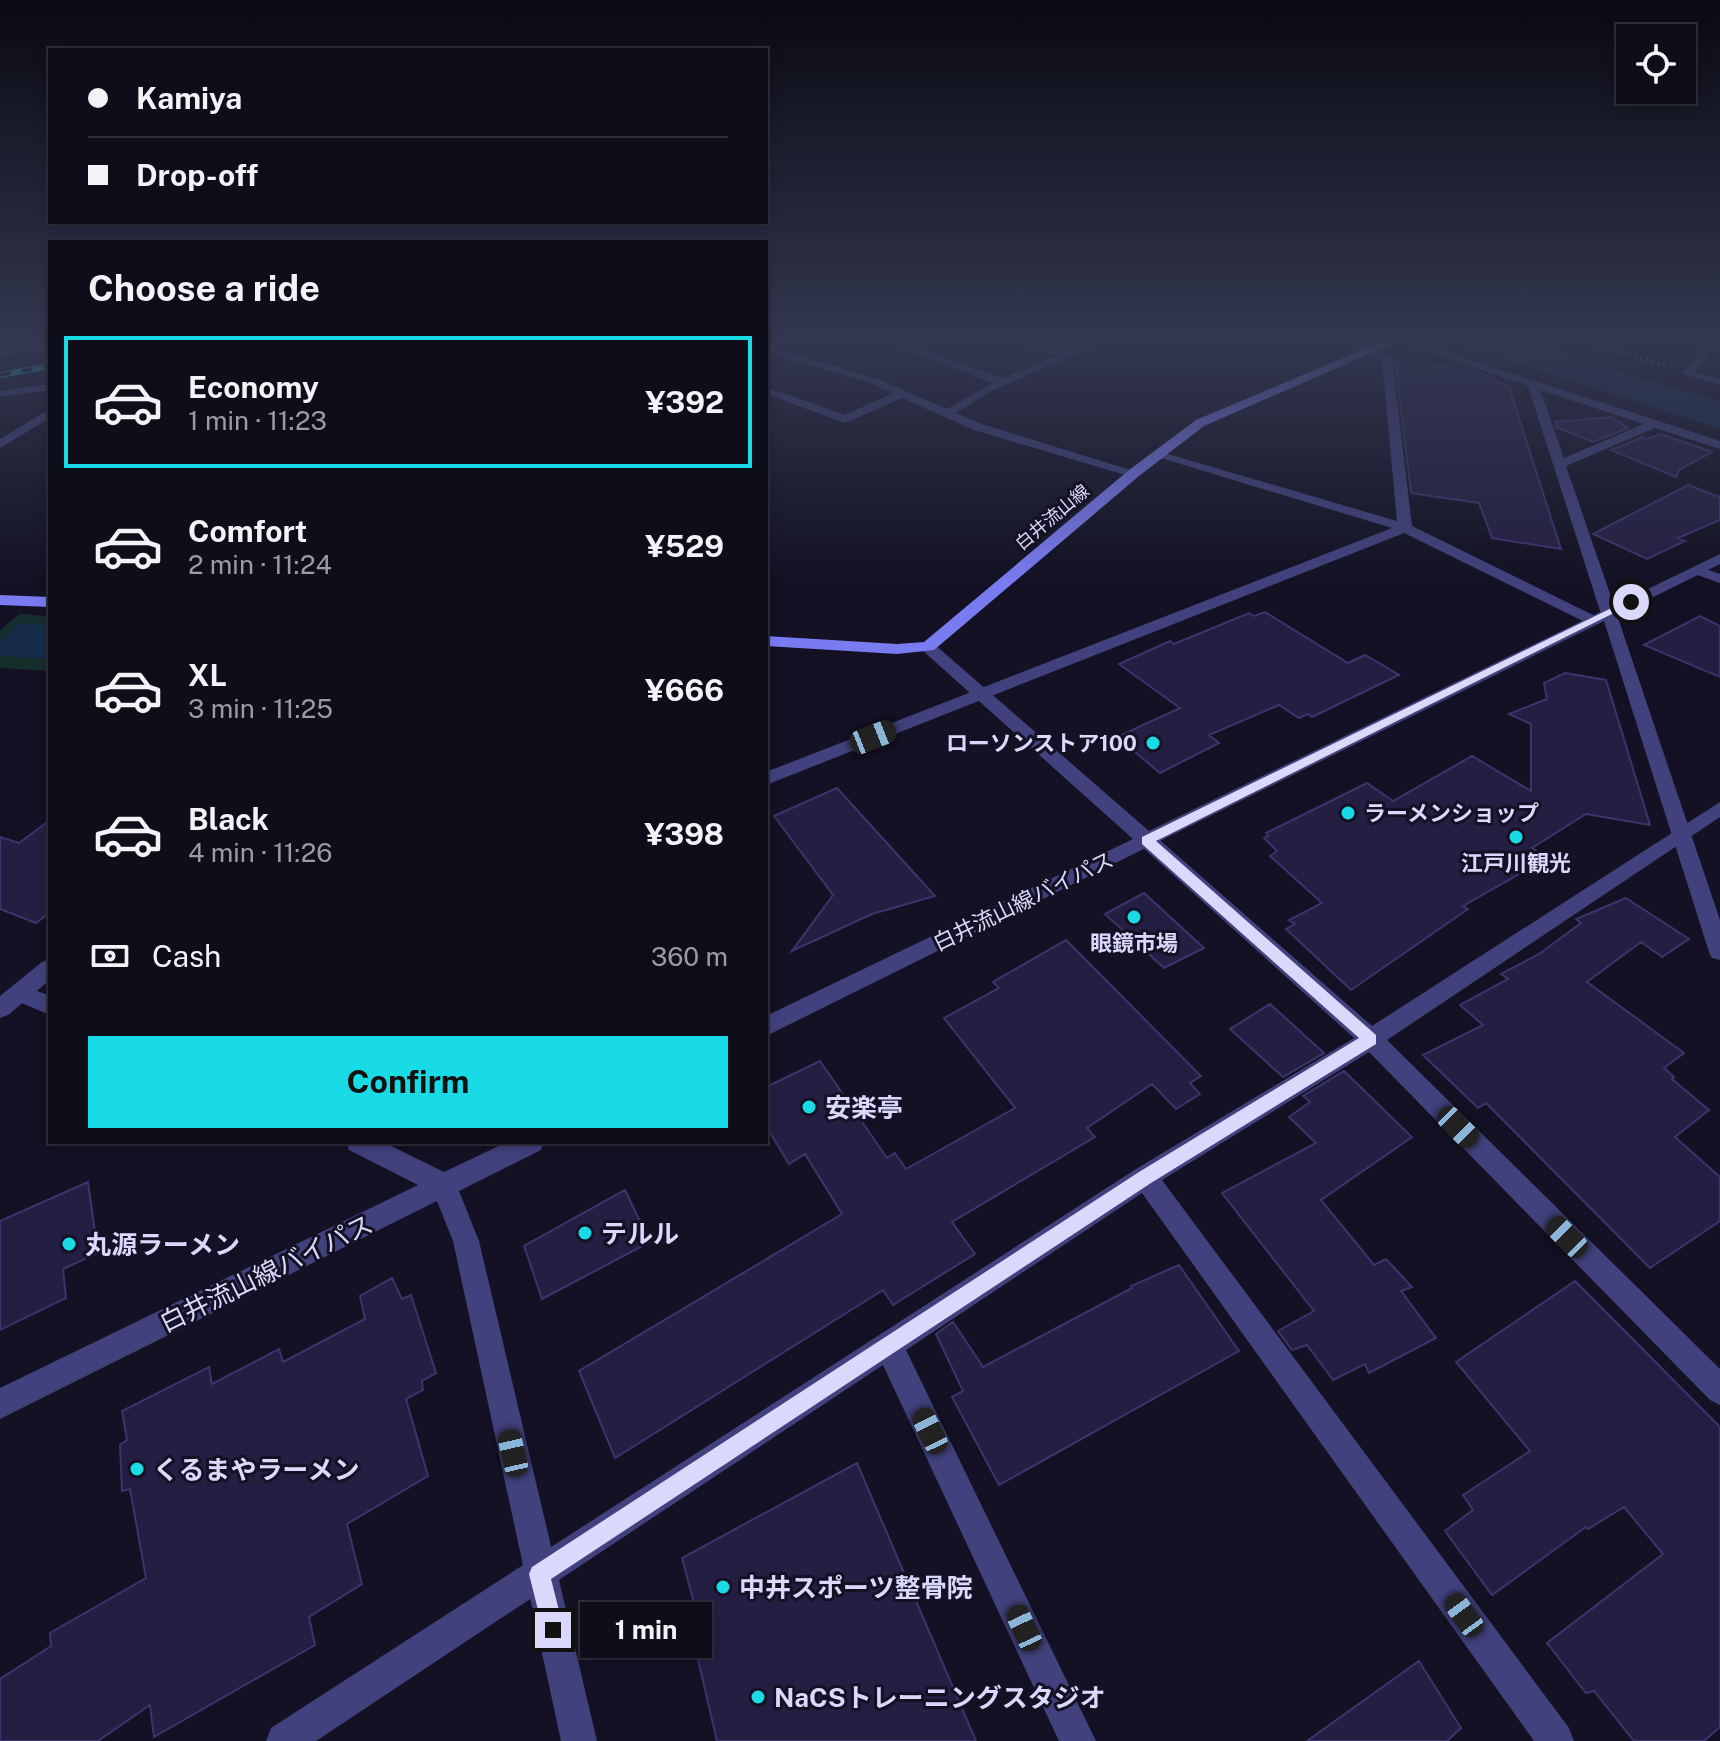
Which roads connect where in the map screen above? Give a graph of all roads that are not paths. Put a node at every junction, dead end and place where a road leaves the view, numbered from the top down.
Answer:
1 (39, 420) edge
2 (964, 420) edge
3 (1205, 420) edge
4 (1394, 420) edge
5 (1544, 420) edge
6 (1642, 420) edge
7 (1654, 424) junction
8 (25, 429) junction
9 (48, 434) edge
10 (0, 444) edge
11 (1720, 445) edge
12 (1157, 455) junction
13 (1558, 465) junction
14 (1134, 473) junction
15 (1405, 528) junction
16 (1720, 558) edge
17 (1697, 570) junction
18 (1720, 579) edge
19 (48, 602) edge
20 (3, 603) edge
21 (1601, 617) junction
22 (768, 641) edge
23 (928, 647) junction
24 (980, 695) junction
25 (768, 778) edge
26 (1720, 808) edge
27 (1680, 833) junction
28 (1147, 840) junction
29 (1720, 952) edge
30 (48, 970) edge
31 (20, 993) junction
32 (48, 1005) edge
33 (0, 1009) edge
34 (768, 1026) edge
35 (1371, 1039) junction
36 (362, 1144) edge
37 (528, 1144) edge
38 (1145, 1177) junction
39 (444, 1185) junction
40 (889, 1346) junction
41 (1720, 1390) edge
42 (0, 1404) edge
43 (539, 1574) junction
44 (284, 1741) edge
45 (579, 1741) edge
46 (1078, 1741) edge
47 (1556, 1741) edge

1 - 8 street
2 - 14 street
3 - 12 main road, 白井流山線
4 - 15 street
5 - 13 street
6 - 7 street
7 - 11 street
7 - 13 street
8 - 9 street
8 - 10 street
12 - 14 main road, 白井流山線
12 - 15 street
13 - 21 street
14 - 23 main road, 白井流山線
15 - 21 street
15 - 24 street
16 - 17 street
17 - 18 street
17 - 21 street
19 - 20 main road
21 - 27 street
21 - 28 street
22 - 23 main road
23 - 24 street, 白井流山線バイパス
24 - 25 street
24 - 28 street, 白井流山線バイパス
26 - 27 street
27 - 29 street
27 - 35 street
28 - 34 street, 白井流山線バイパス
28 - 35 street
30 - 31 street
31 - 32 street
31 - 33 street
35 - 38 street
35 - 41 street
36 - 39 street
37 - 39 street, 白井流山線バイパス
38 - 40 street
38 - 47 street
39 - 42 street, 白井流山線バイパス
39 - 43 street
40 - 43 street
40 - 46 street
43 - 44 street
43 - 45 street

